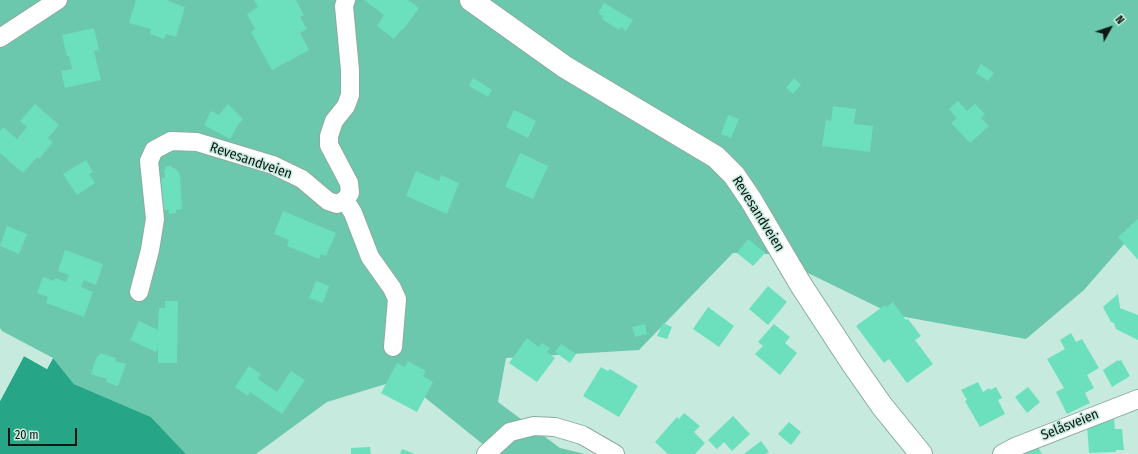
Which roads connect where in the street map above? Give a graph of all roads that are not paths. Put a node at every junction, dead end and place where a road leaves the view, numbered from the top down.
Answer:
1 (58, 0) edge
2 (346, 0) edge
3 (471, 0) edge
4 (0, 38) edge
5 (345, 200) junction
6 (140, 292) dead end
7 (393, 346) dead end
8 (1138, 398) edge
9 (486, 454) edge
10 (615, 454) edge
11 (921, 454) edge
12 (1002, 454) edge

1 - 4 street
2 - 5 street
3 - 11 main road, Revesandveien
5 - 6 street, Revesandveien
5 - 7 street
8 - 12 street, Selåsveien
9 - 10 street

